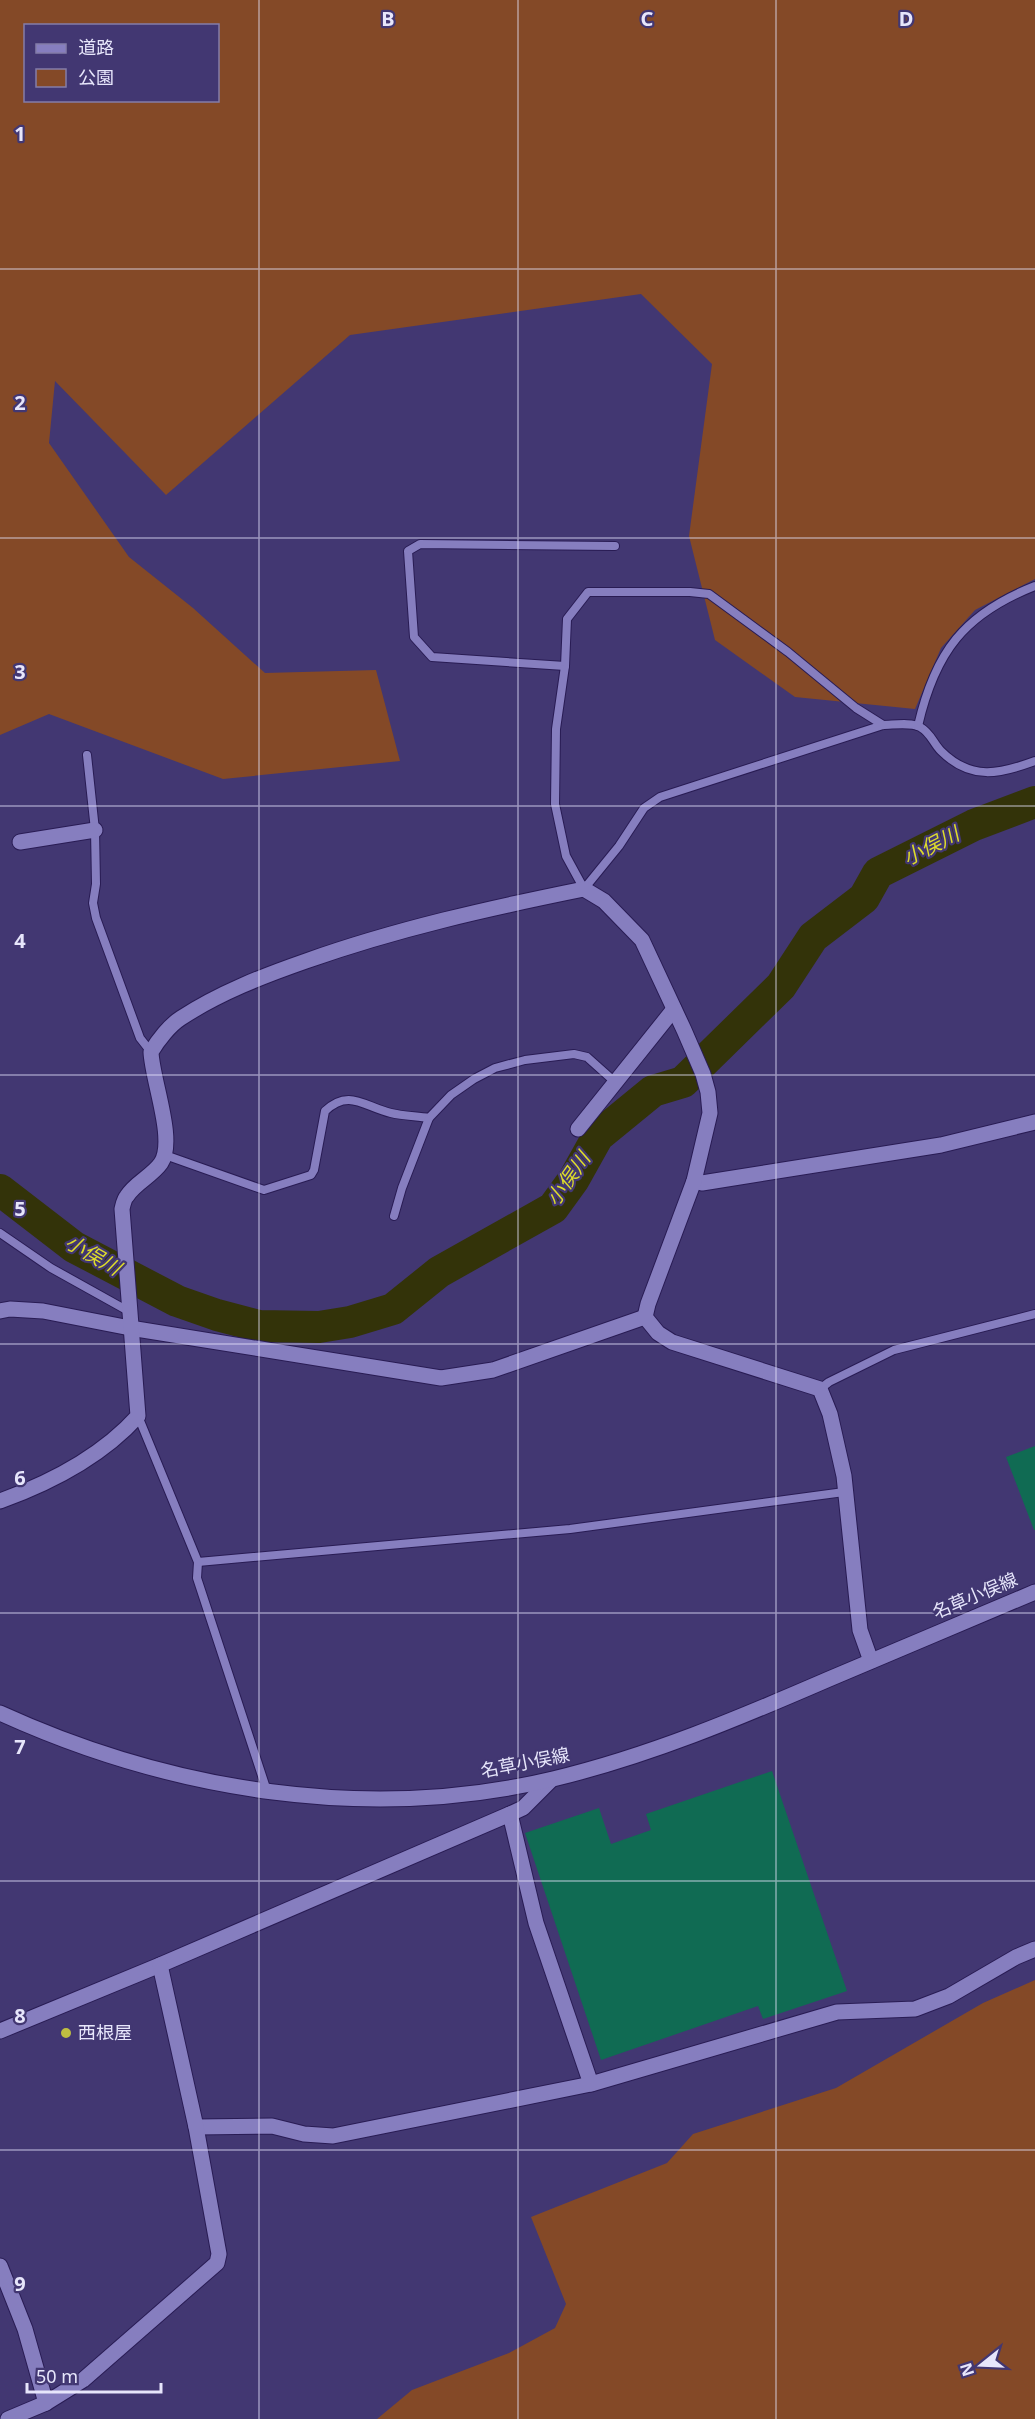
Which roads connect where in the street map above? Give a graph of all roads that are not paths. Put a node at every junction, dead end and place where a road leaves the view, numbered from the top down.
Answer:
1 (615, 546) dead end
2 (1035, 586) edge
3 (565, 666) junction
4 (883, 725) junction
5 (918, 726) junction
6 (87, 755) dead end
7 (1035, 761) edge
8 (95, 830) junction
9 (20, 842) dead end
10 (584, 889) junction
11 (674, 1009) junction
12 (151, 1052) junction
13 (615, 1082) junction
14 (429, 1118) junction
15 (1035, 1122) edge
16 (578, 1130) dead end
17 (165, 1155) junction
18 (694, 1181) junction
19 (394, 1216) dead end
20 (0, 1233) edge
21 (130, 1308) junction
22 (0, 1311) edge
23 (1035, 1314) edge
24 (645, 1317) junction
25 (130, 1328) junction
26 (820, 1389) junction
27 (138, 1416) junction
28 (844, 1492) junction
29 (0, 1501) edge
30 (198, 1562) junction
31 (1035, 1592) edge
32 (871, 1661) junction
33 (0, 1713) edge
34 (550, 1780) junction
35 (267, 1792) junction
36 (510, 1814) junction
37 (1035, 1949) edge
38 (160, 1965) junction
39 (0, 2031) edge
40 (591, 2084) junction
41 (195, 2127) junction
42 (0, 2266) edge
43 (46, 2403) junction
44 (8, 2419) edge

1 - 3 lane
2 - 5 lane
3 - 4 lane
3 - 10 lane
4 - 5 lane
4 - 10 lane
5 - 7 lane
6 - 8 lane
8 - 9 street
8 - 12 lane
10 - 11 street
10 - 12 street
11 - 13 street
11 - 18 street
12 - 17 street
13 - 14 lane
13 - 16 street
14 - 17 lane
14 - 19 lane
15 - 18 street
17 - 21 street
18 - 24 street
20 - 21 lane
21 - 25 street
22 - 25 street
23 - 26 lane
24 - 25 street
24 - 26 street
25 - 27 street
26 - 28 street
27 - 29 street
27 - 30 lane
28 - 30 lane
28 - 32 street
30 - 35 lane
31 - 32 street, 名草小俣線
32 - 34 street, 名草小俣線
33 - 35 street, 名草小俣線
34 - 35 street, 名草小俣線
34 - 36 street
36 - 38 street
36 - 40 street
37 - 40 street
38 - 39 street
38 - 41 street
40 - 41 street
41 - 43 street
42 - 43 street
43 - 44 street

